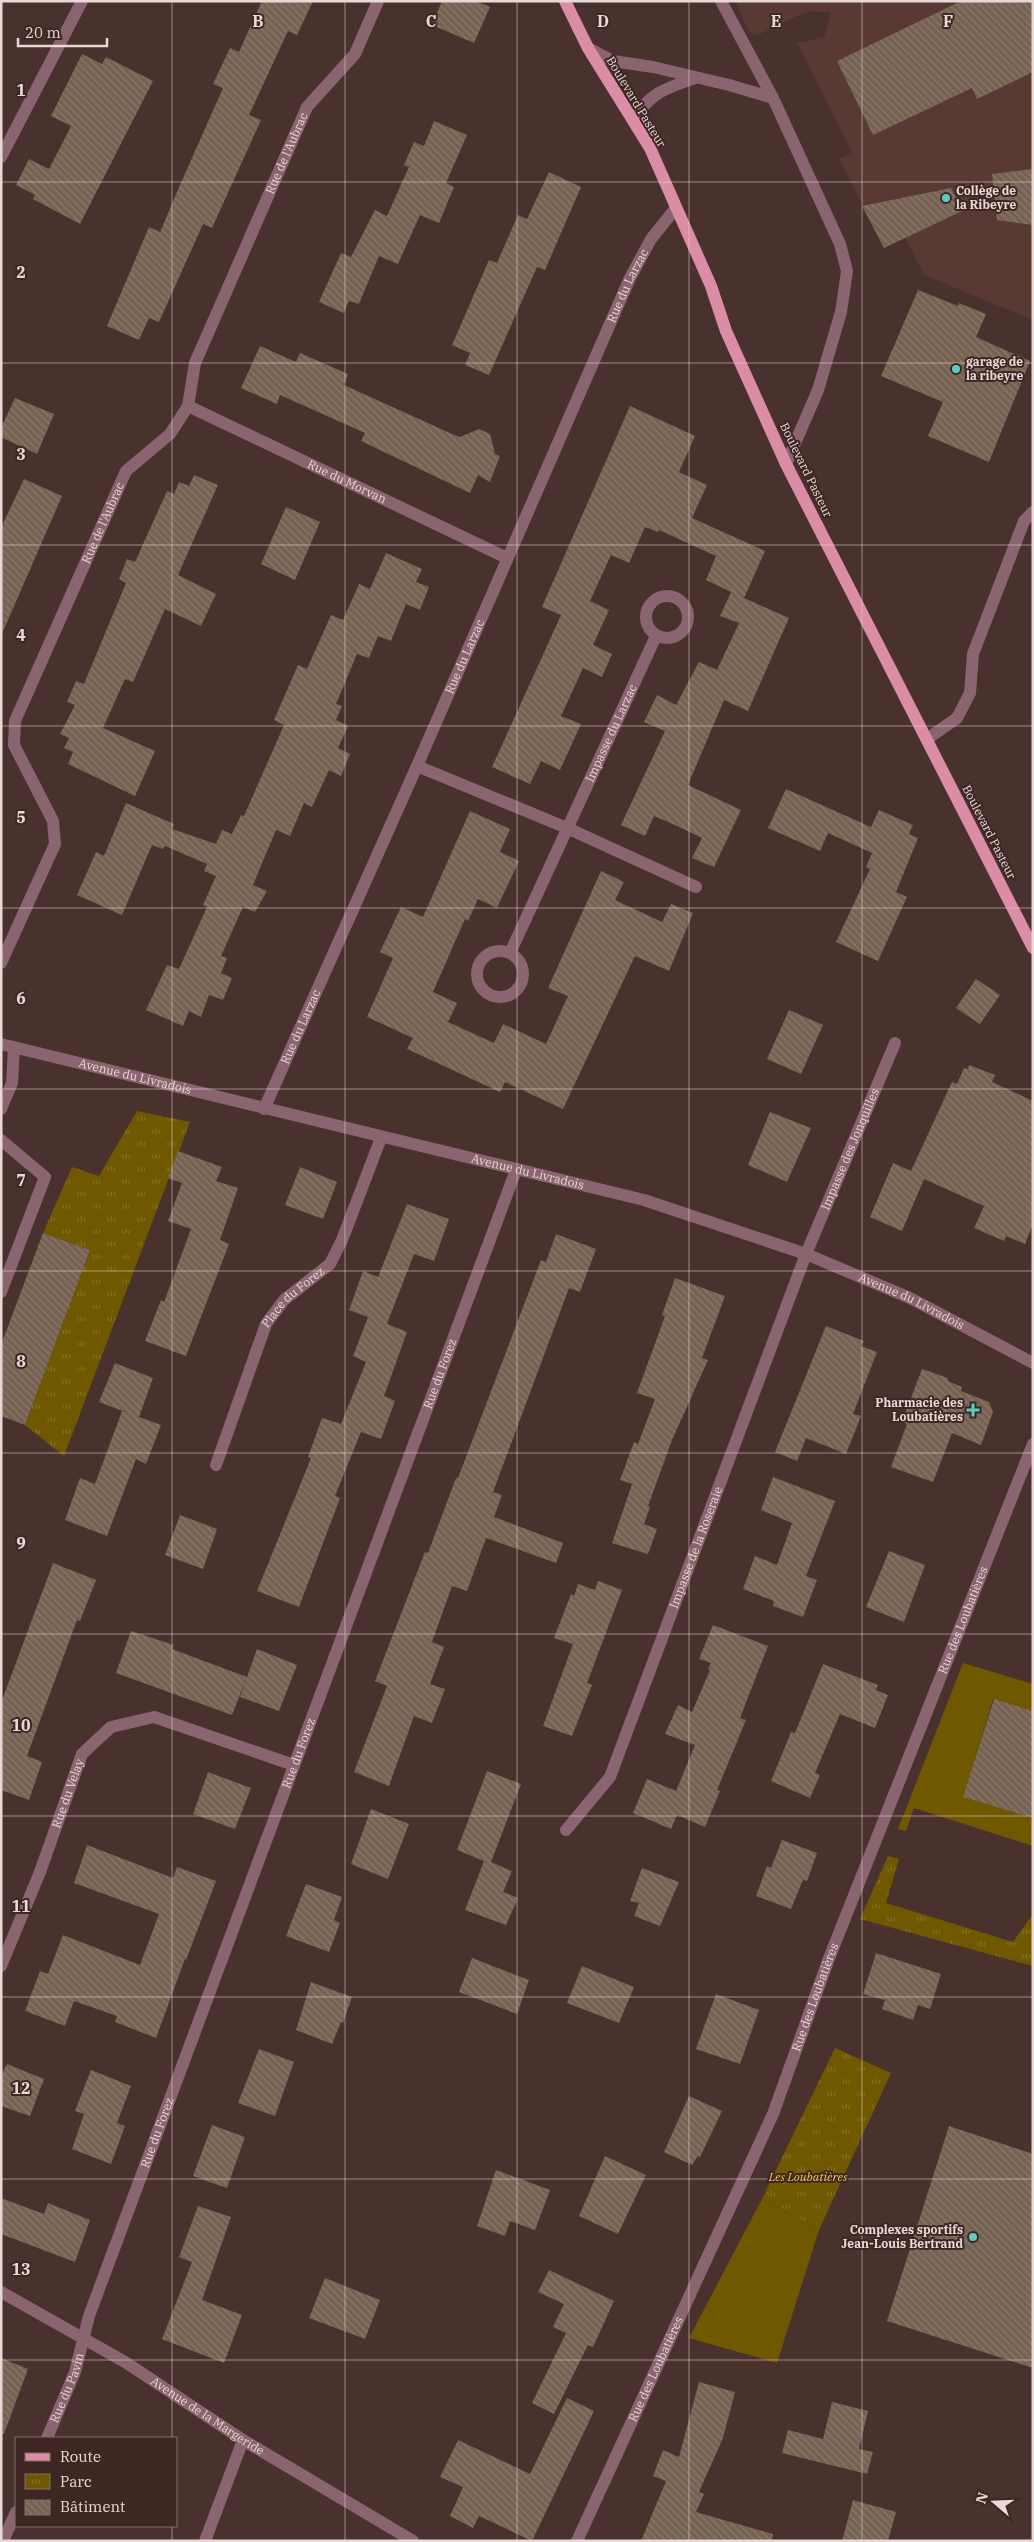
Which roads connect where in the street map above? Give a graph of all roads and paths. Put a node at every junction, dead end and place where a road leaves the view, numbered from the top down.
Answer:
1 (82, 1) edge
2 (378, 1) edge
3 (566, 1) edge
4 (721, 1) edge
5 (588, 48) junction
6 (695, 78) junction
7 (773, 98) junction
8 (634, 121) junction
9 (1, 157) edge
10 (675, 209) junction
11 (188, 406) junction
12 (786, 464) junction
13 (1033, 512) edge
14 (507, 558) junction
15 (656, 636) dead end
16 (926, 739) junction
17 (417, 766) junction
18 (567, 828) junction
19 (696, 887) dead end
20 (1033, 948) edge
21 (510, 953) dead end
22 (1, 963) edge
23 (895, 1043) dead end
24 (7, 1046) edge
25 (1, 1108) edge
26 (264, 1109) junction
27 (381, 1138) junction
28 (1, 1140) edge
29 (516, 1170) junction
30 (806, 1254) junction
31 (1, 1292) edge
32 (1033, 1363) edge
33 (1033, 1444) edge
34 (216, 1465) dead end
35 (294, 1765) junction
36 (566, 1830) dead end
37 (1, 1966) edge
38 (1, 2292) edge
39 (83, 2338) junction
40 (47, 2437) edge
41 (244, 2440) junction
42 (15, 2514) edge
43 (3, 2541) edge
44 (205, 2541) edge
45 (413, 2541) edge
46 (577, 2541) edge

1 - 9 street
2 - 11 street, Rue de l'Aubrac
3 - 5 main road, Boulevard Pasteur
4 - 7 street
5 - 6 street
5 - 8 main road, Boulevard Pasteur
6 - 7 street
6 - 8 street
7 - 12 street
8 - 10 main road, Boulevard Pasteur
10 - 12 main road, Boulevard Pasteur
10 - 14 street, Rue du Larzac
11 - 14 street, Rue du Morvan
11 - 22 street, Rue de l'Aubrac
12 - 16 main road, Boulevard Pasteur
13 - 16 street
14 - 17 street, Rue du Larzac
15 - 18 street, Impasse du Larzac
16 - 20 main road, Boulevard Pasteur
17 - 18 street
17 - 26 street, Rue du Larzac
18 - 19 street
18 - 21 street, Impasse du Larzac
23 - 30 street, Impasse des Jonquilles
24 - 25 street
24 - 26 street, Avenue du Livradois
26 - 27 street, Avenue du Livradois
27 - 29 street, Avenue du Livradois
27 - 34 street, Place du Forez
28 - 31 street
29 - 30 street, Avenue du Livradois
29 - 35 street, Rue du Forez
30 - 32 street, Avenue du Livradois
30 - 36 street, Impasse de la Roseraie
33 - 46 street, Rue des Loubatières
35 - 37 street, Rue du Velay
35 - 39 street, Rue du Forez
38 - 39 street, Avenue de la Margeride
39 - 40 street, Rue du Pavin
39 - 41 street, Avenue de la Margeride
41 - 44 street
41 - 45 street, Avenue de la Margeride
42 - 43 street

